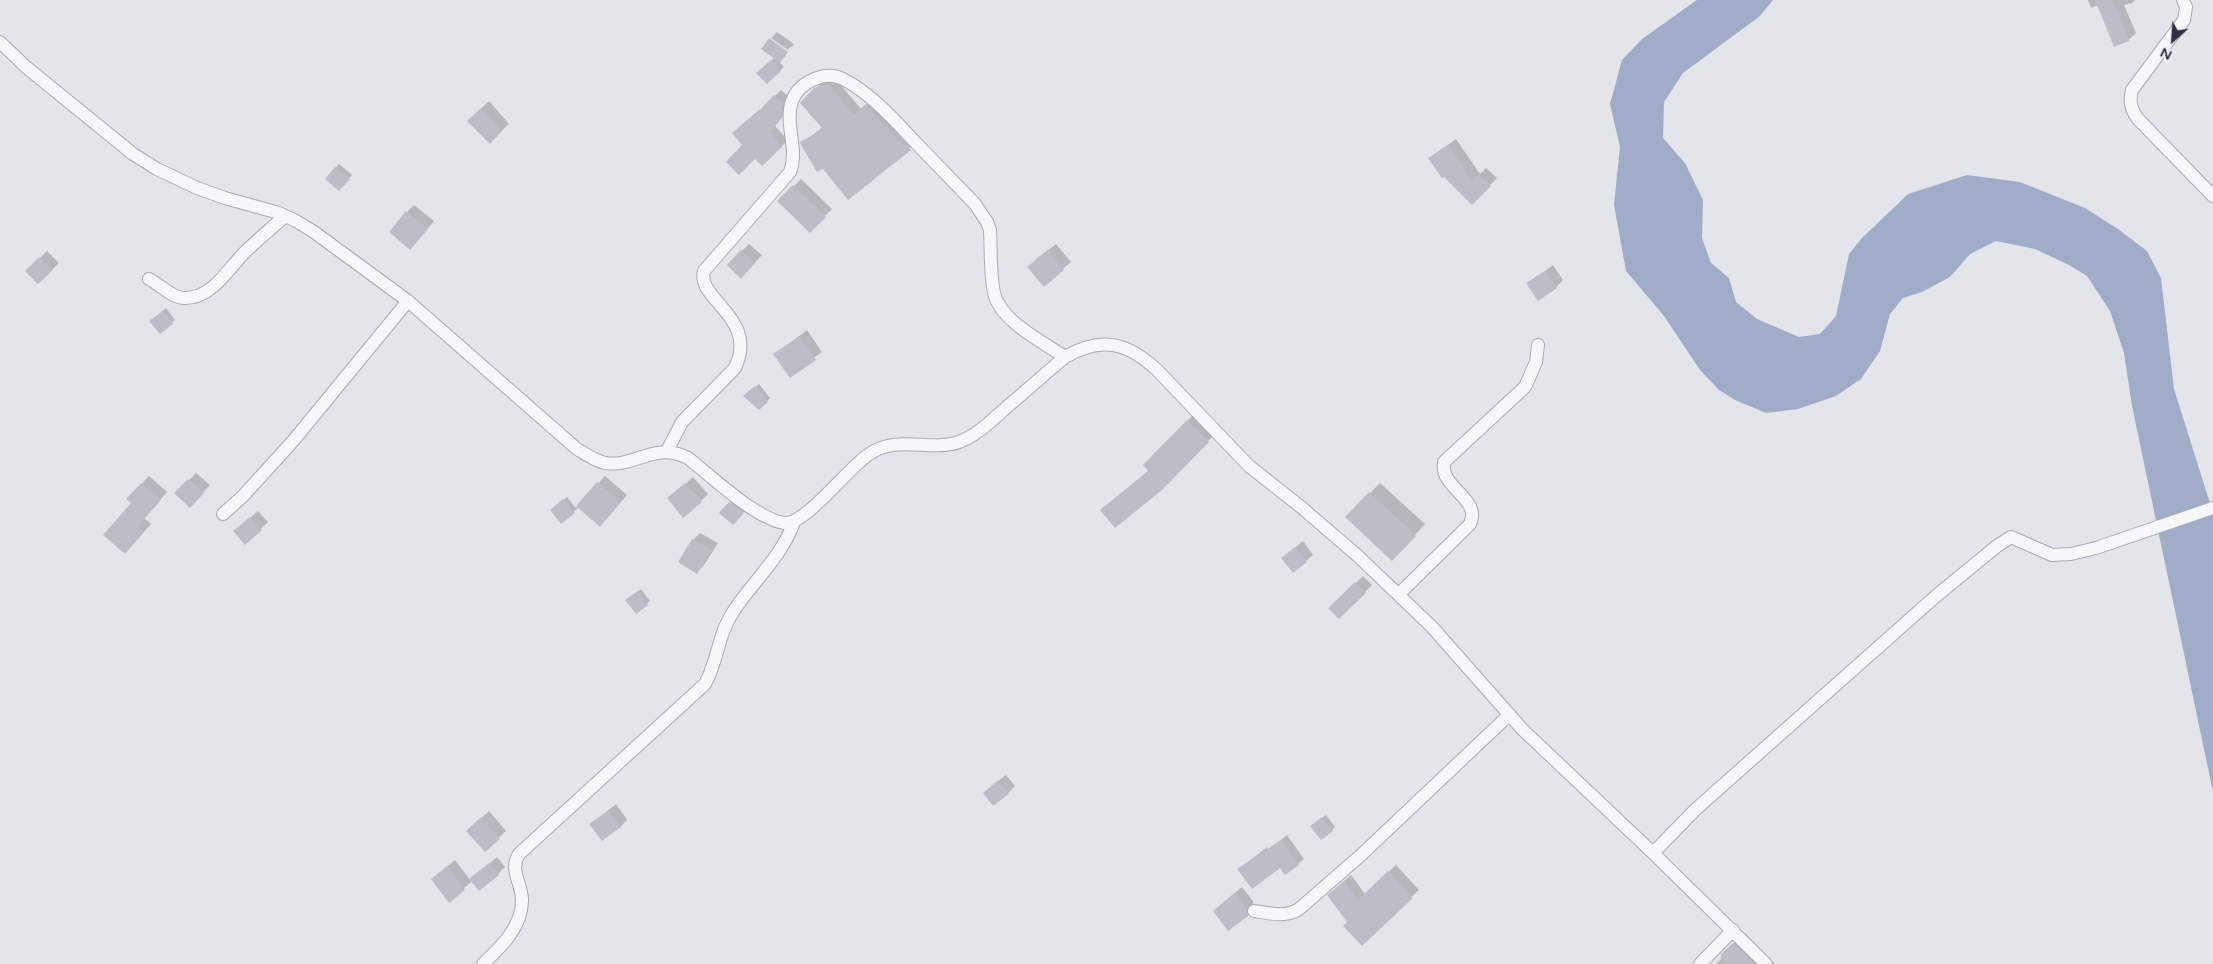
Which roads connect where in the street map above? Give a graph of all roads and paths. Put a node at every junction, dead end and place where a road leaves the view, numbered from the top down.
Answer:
1 (2183, 0) edge
2 (0, 42) edge
3 (2213, 196) edge
4 (285, 216) junction
5 (150, 279) dead end
6 (408, 301) junction
7 (1538, 345) dead end
8 (1066, 357) junction
9 (667, 452) junction
10 (2213, 508) edge
11 (223, 514) dead end
12 (794, 522) junction
13 (1399, 594) junction
14 (1509, 715) junction
15 (1653, 853) junction
16 (1254, 911) dead end
17 (1733, 930) junction
18 (483, 964) edge
19 (1700, 964) edge
20 (1766, 964) edge

1 - 3 street
2 - 4 street
4 - 5 street
4 - 6 street
6 - 9 street
6 - 11 street
7 - 13 street
8 - 9 street
8 - 12 street
8 - 13 street
9 - 12 street
10 - 15 street
12 - 18 street
13 - 14 street
14 - 15 street
14 - 16 street
15 - 17 street
17 - 19 street
17 - 20 street

